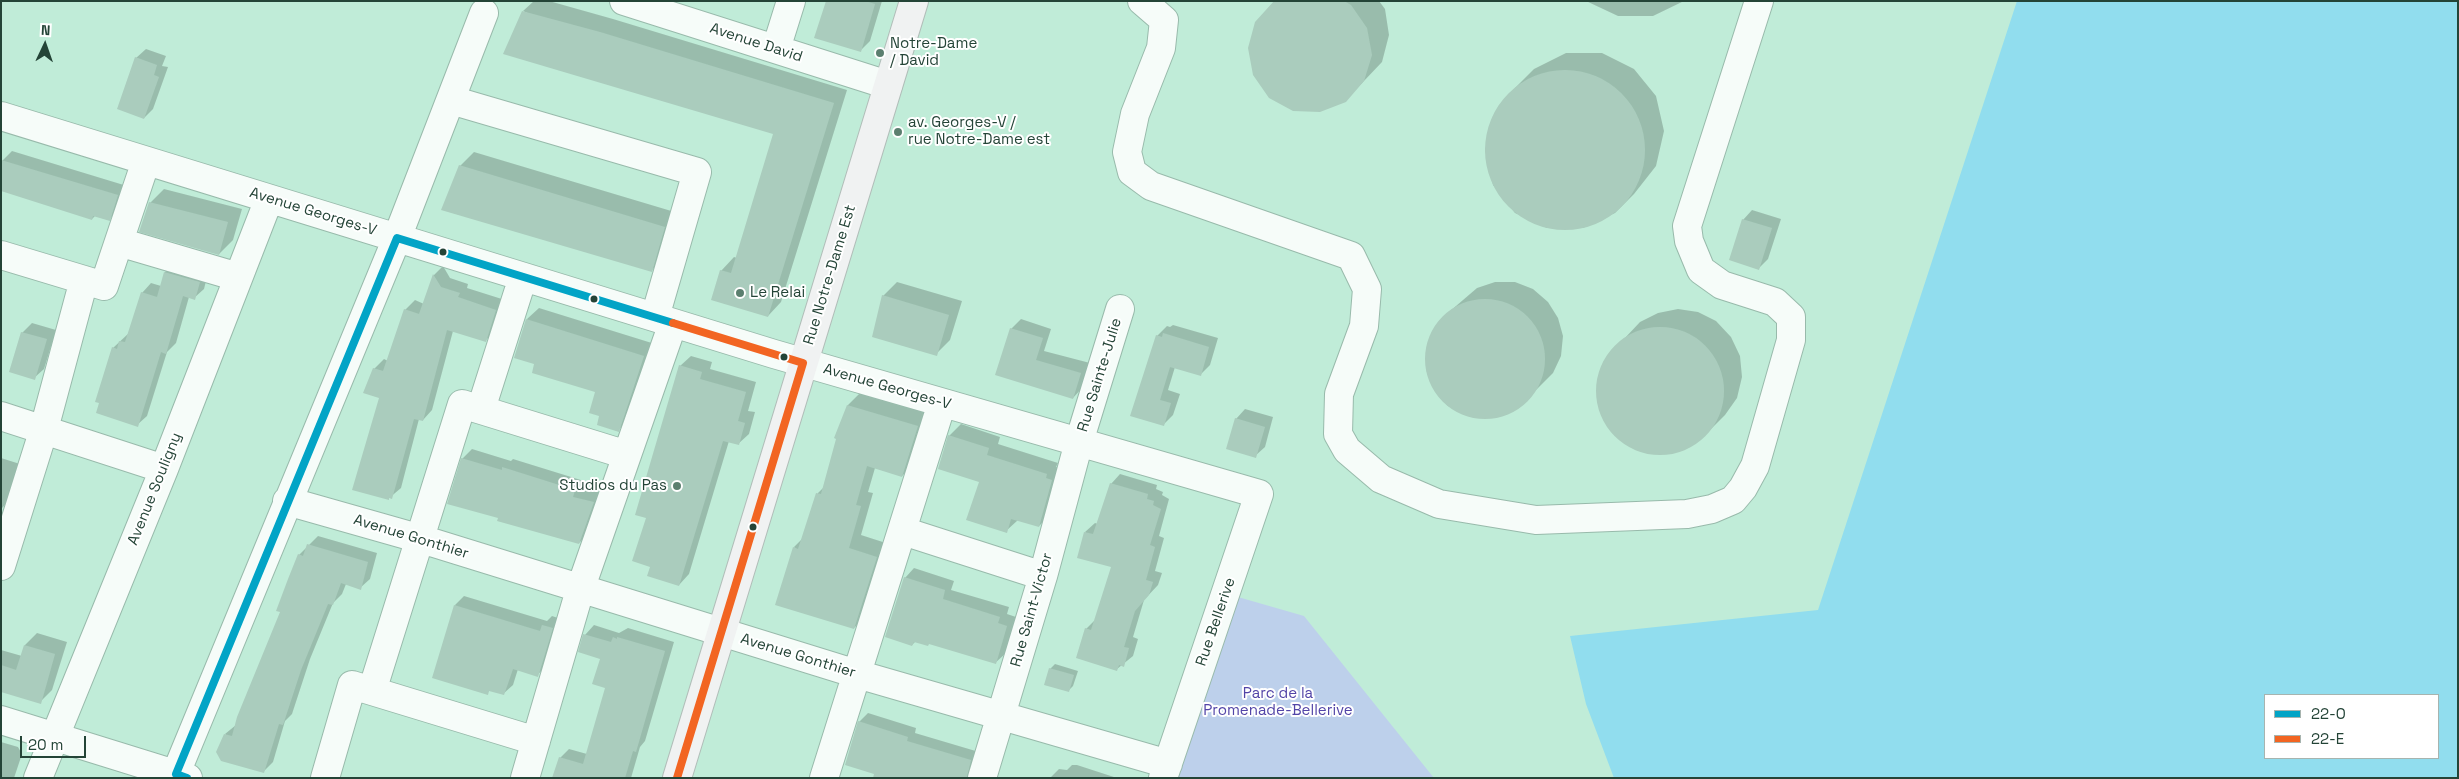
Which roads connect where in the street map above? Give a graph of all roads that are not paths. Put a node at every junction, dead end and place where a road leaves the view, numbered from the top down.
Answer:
1 (624, 1) edge
2 (791, 1) edge
3 (914, 1) edge
4 (1142, 1) edge
5 (1759, 1) edge
6 (484, 13) dead end
7 (776, 49) junction
8 (888, 85) junction
9 (451, 100) junction
10 (1, 116) edge
11 (146, 161) junction
12 (269, 199) junction
13 (397, 238) junction
14 (119, 242) junction
15 (1, 255) edge
16 (238, 277) junction
17 (523, 277) junction
18 (84, 280) junction
19 (1120, 309) dead end
20 (664, 320) junction
21 (803, 363) junction
22 (942, 403) junction
23 (481, 410) junction
24 (1, 416) edge
25 (44, 429) junction
26 (1079, 442) junction
27 (627, 455) junction
28 (164, 469) junction
29 (1259, 494) joint
30 (287, 501) junction
31 (903, 531) junction
32 (421, 539) junction
33 (1, 566) edge
34 (1043, 576) junction
35 (580, 590) junction
36 (722, 632) junction
37 (857, 674) junction
38 (372, 691) junction
39 (1001, 717) junction
40 (1, 720) edge
41 (55, 737) junction
42 (536, 741) junction
43 (1165, 771) edge
44 (180, 776) edge
45 (38, 778) edge
46 (325, 778) edge
47 (525, 778) edge
48 (677, 778) edge
49 (824, 778) edge
50 (982, 778) edge

1 - 7 street, Avenue David
2 - 7 street
3 - 8 main road, Rue Notre-Dame Est
4 - 5 street
6 - 9 street
7 - 8 street, Avenue David
8 - 21 main road, Rue Notre-Dame Est
9 - 13 street
9 - 20 street
10 - 11 street, Avenue Georges-V
11 - 12 street, Avenue Georges-V
11 - 14 street
12 - 13 street, Avenue Georges-V
12 - 16 street, Avenue Souligny
13 - 17 street, Avenue Georges-V
13 - 30 street
14 - 16 street
14 - 18 street
15 - 18 street
16 - 28 street, Avenue Souligny
17 - 20 street, Avenue Georges-V
17 - 23 street
18 - 25 street
19 - 26 street, Rue Sainte-Julie
20 - 21 street, Avenue Georges-V
20 - 27 street
21 - 22 street, Avenue Georges-V
21 - 36 main road, Rue Notre-Dame Est
22 - 26 street, Avenue Georges-V
22 - 31 street
23 - 27 street
23 - 32 street
24 - 25 street
25 - 28 street
25 - 33 street
26 - 29 street, Avenue Georges-V
26 - 34 street, Rue Saint-Victor
27 - 35 street
28 - 41 street, Avenue Souligny
29 - 43 street, Rue Bellerive
30 - 32 street, Avenue Gonthier
30 - 44 street
31 - 34 street
31 - 37 street
32 - 35 street, Avenue Gonthier
32 - 38 street
34 - 39 street, Rue Saint-Victor
35 - 36 street, Avenue Gonthier
35 - 42 street
36 - 37 street, Avenue Gonthier
36 - 48 main road, Rue Notre-Dame Est
37 - 39 street, Avenue Gonthier
37 - 49 street
38 - 42 street
38 - 46 street
39 - 43 street, Avenue Gonthier
39 - 50 street, Rue Saint-Victor
40 - 41 street
41 - 44 street
41 - 45 street, Avenue Souligny
42 - 47 street

